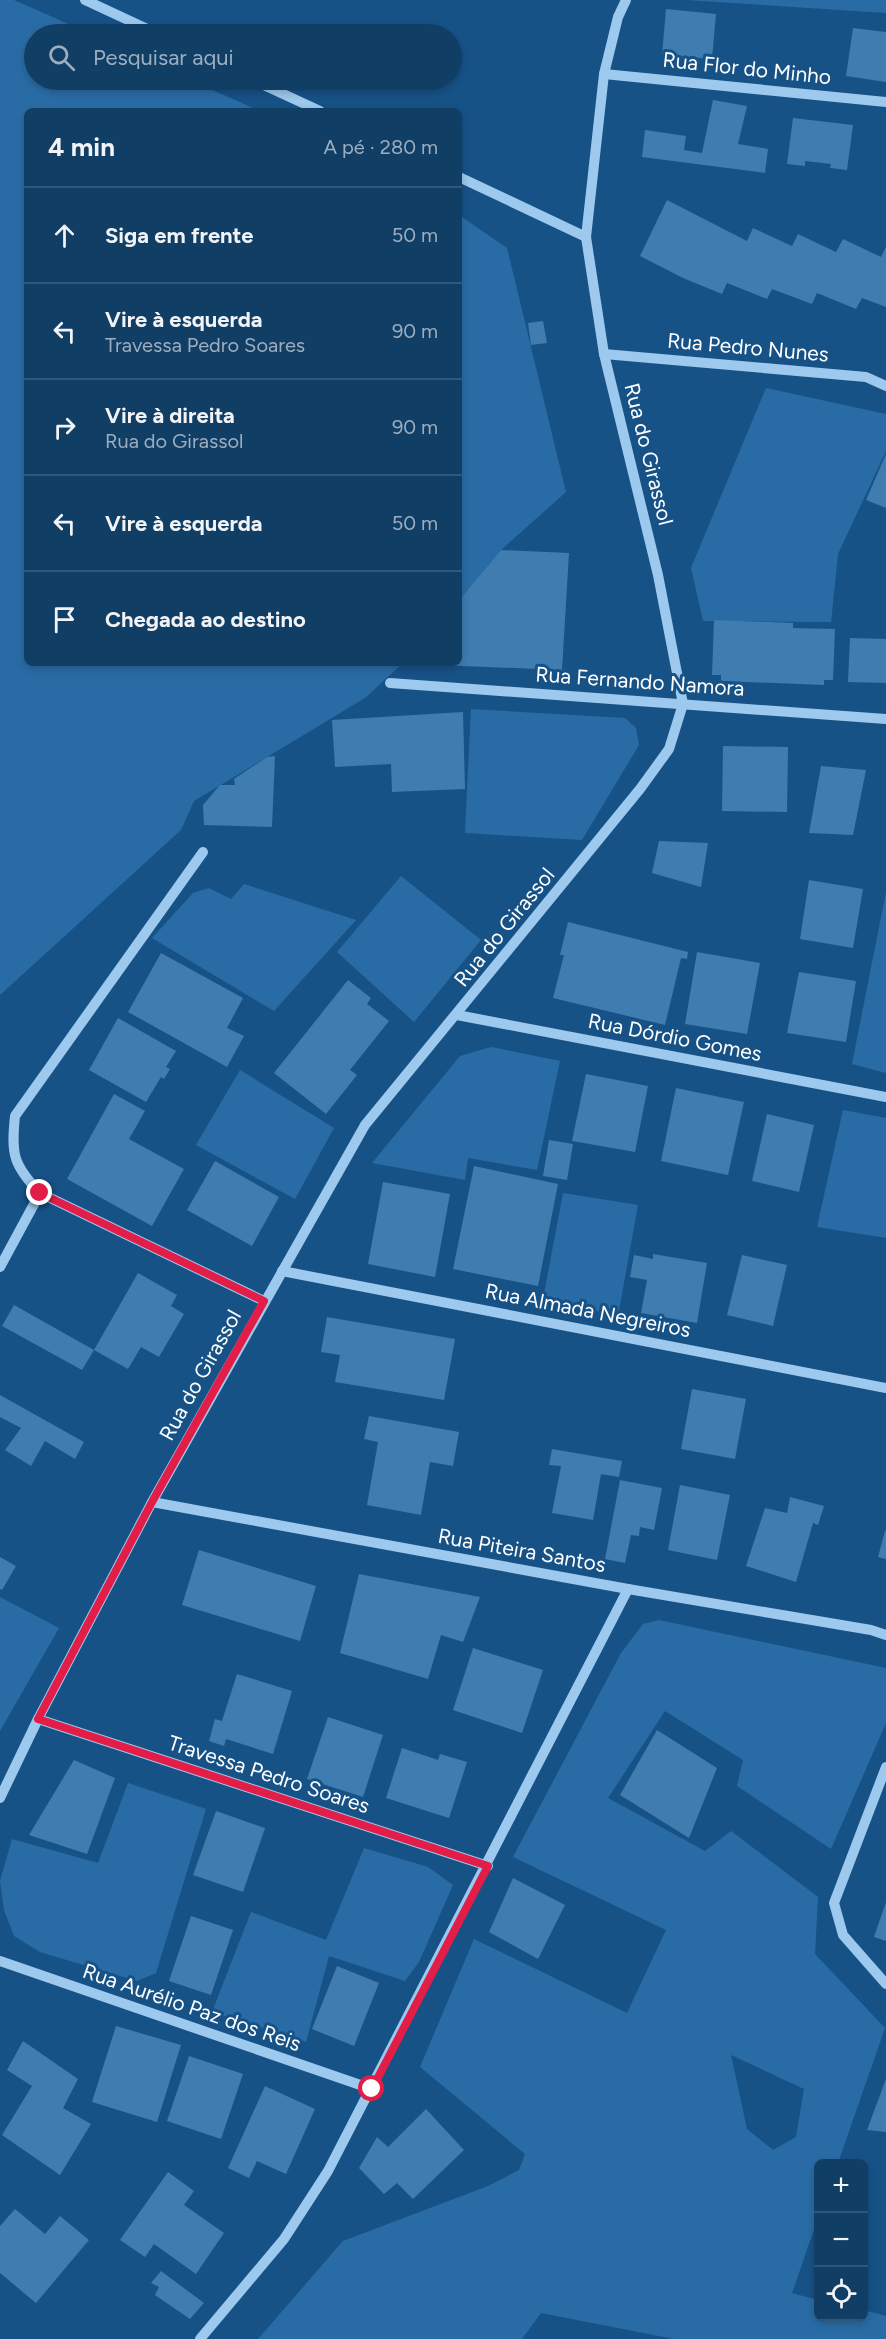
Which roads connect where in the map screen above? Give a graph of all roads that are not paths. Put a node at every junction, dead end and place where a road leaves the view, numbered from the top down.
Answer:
1 (85, 0) edge
2 (626, 0) edge
3 (137, 24) edge
4 (604, 74) junction
5 (275, 90) edge
6 (886, 102) edge
7 (314, 108) edge
8 (462, 178) edge
9 (586, 237) junction
10 (604, 354) junction
11 (886, 386) edge
12 (390, 683) dead end
13 (683, 704) junction
14 (886, 719) edge
15 (203, 852) dead end
16 (457, 1015) junction
17 (886, 1097) edge
18 (40, 1193) junction
19 (0, 1267) edge
20 (282, 1271) junction
21 (264, 1301) junction
22 (886, 1388) edge
23 (152, 1502) junction
24 (628, 1589) junction
25 (886, 1635) edge
26 (38, 1719) junction
27 (886, 1767) edge
28 (0, 1798) edge
29 (488, 1866) junction
30 (0, 1961) edge
31 (886, 1984) edge
32 (372, 2089) junction
33 (200, 2339) edge

1 - 3 street
2 - 4 street, Rua do Girassol
4 - 6 street, Rua Flor do Minho
4 - 9 street, Rua do Girassol
5 - 7 street
8 - 9 street
9 - 10 street, Rua do Girassol
10 - 11 street, Rua Pedro Nunes
10 - 13 street, Rua do Girassol
12 - 13 street, Rua Fernando Namora
13 - 14 street, Rua Fernando Namora
13 - 16 street, Rua do Girassol
15 - 18 street
16 - 17 street, Rua Dórdio Gomes
16 - 20 street, Rua do Girassol
18 - 19 street
18 - 21 street
20 - 21 street, Rua do Girassol
20 - 22 street, Rua Almada Negreiros
21 - 23 street, Rua do Girassol
23 - 24 street, Rua Piteira Santos
23 - 26 street, Rua do Girassol
24 - 25 street, Rua Piteira Santos
24 - 29 street
26 - 28 street, Rua do Girassol
26 - 29 street, Travessa Pedro Soares
27 - 31 street
29 - 32 street
30 - 32 street, Rua Aurélio Paz dos Reis
32 - 33 street

